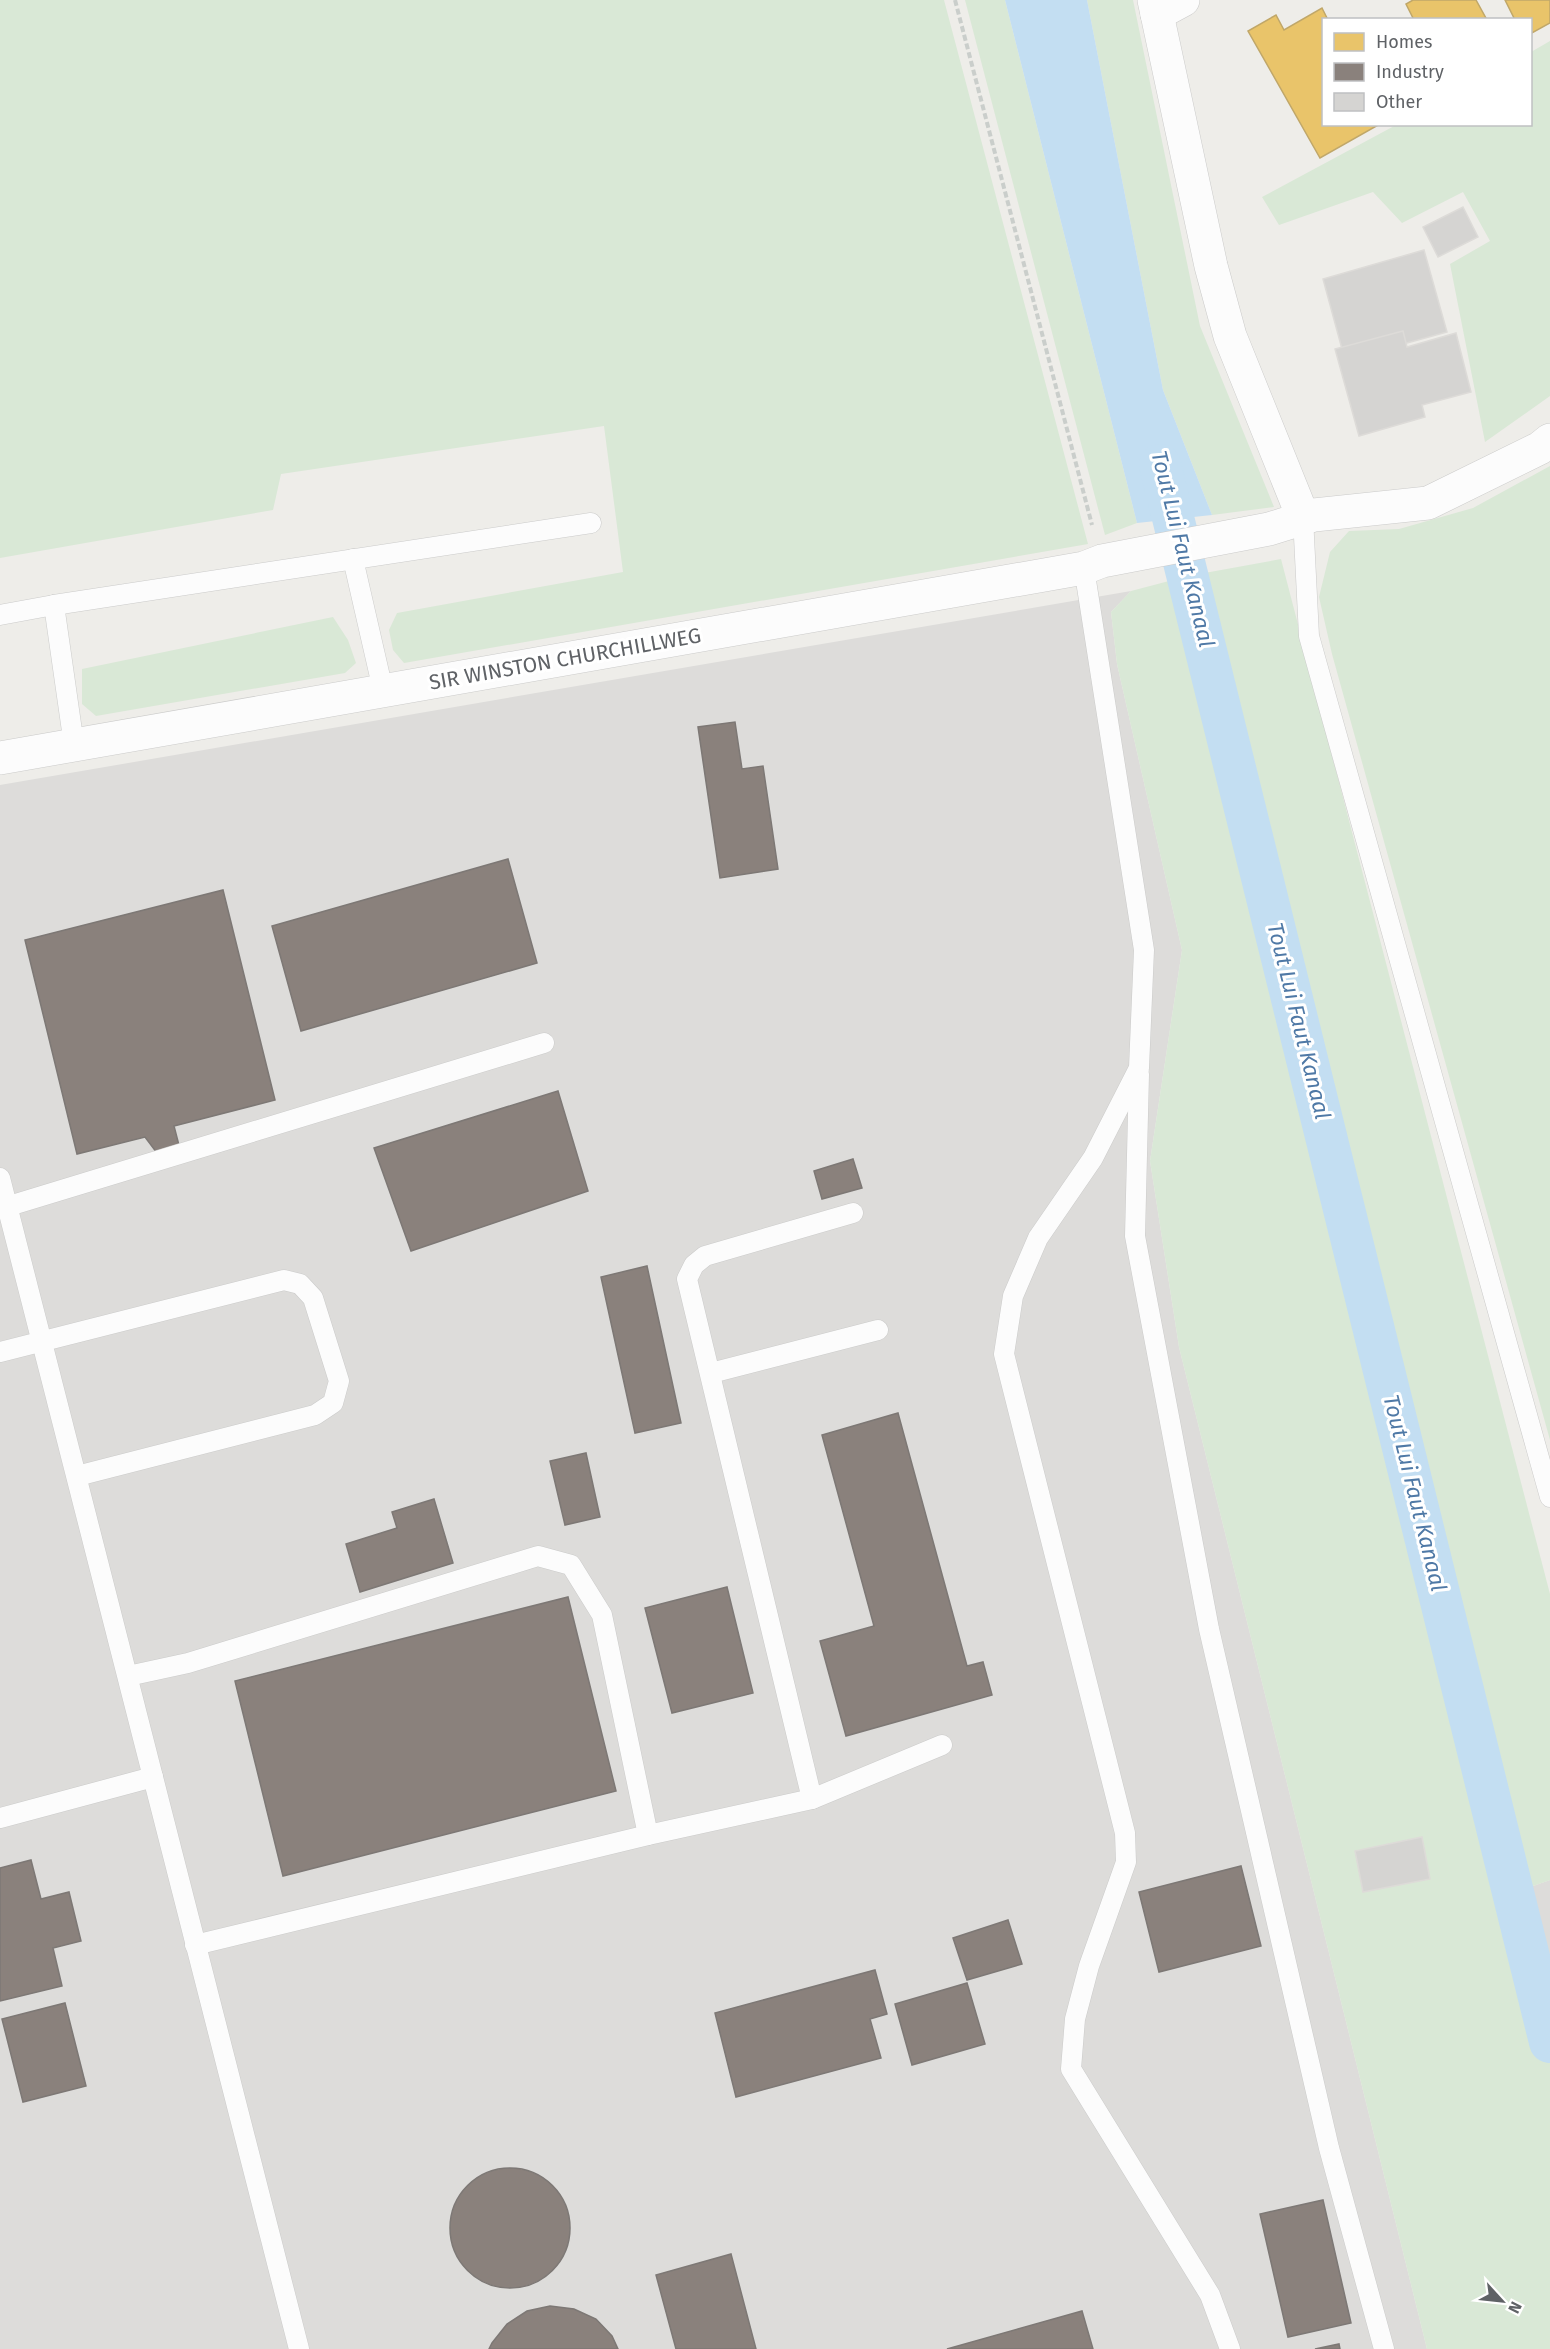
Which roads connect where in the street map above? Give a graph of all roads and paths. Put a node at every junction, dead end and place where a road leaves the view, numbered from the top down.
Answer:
1 (955, 0) edge
2 (1165, 5) edge
3 (1550, 440) edge
4 (1303, 518) junction
5 (591, 523) dead end
6 (353, 559) junction
7 (1105, 562) junction
8 (54, 605) junction
9 (0, 615) edge
10 (383, 690) junction
11 (74, 745) junction
12 (0, 758) edge
13 (544, 1043) dead end
14 (1139, 1068) junction
15 (0, 1178) edge
16 (9, 1206) junction
17 (853, 1213) dead end
18 (878, 1330) dead end
19 (42, 1342) junction
20 (0, 1352) edge
21 (711, 1373) junction
22 (76, 1476) junction
23 (1550, 1497) edge
24 (128, 1676) junction
25 (942, 1745) dead end
26 (153, 1777) junction
27 (812, 1799) junction
28 (0, 1818) edge
29 (648, 1835) junction
30 (195, 1945) junction
31 (299, 2349) edge
32 (1230, 2349) edge
33 (1384, 2349) edge

1 - 7 path
2 - 4 street
3 - 4 street
4 - 7 street, SIR WINSTON CHURCHILLWEG
4 - 23 lane
5 - 6 lane
6 - 8 lane
6 - 10 lane
7 - 10 street, SIR WINSTON CHURCHILLWEG
7 - 14 lane
8 - 9 lane
8 - 11 lane
10 - 11 street, SIR WINSTON CHURCHILLWEG
11 - 12 street, SIR WINSTON CHURCHILLWEG
13 - 16 lane
14 - 32 lane
14 - 33 lane
15 - 16 lane
16 - 19 lane
17 - 21 lane
18 - 21 lane
19 - 20 lane
19 - 22 lane
19 - 22 lane
21 - 27 lane
22 - 24 lane
24 - 26 lane
24 - 29 lane
25 - 27 lane
26 - 28 lane
26 - 30 lane
27 - 29 lane
29 - 30 lane
30 - 31 lane

